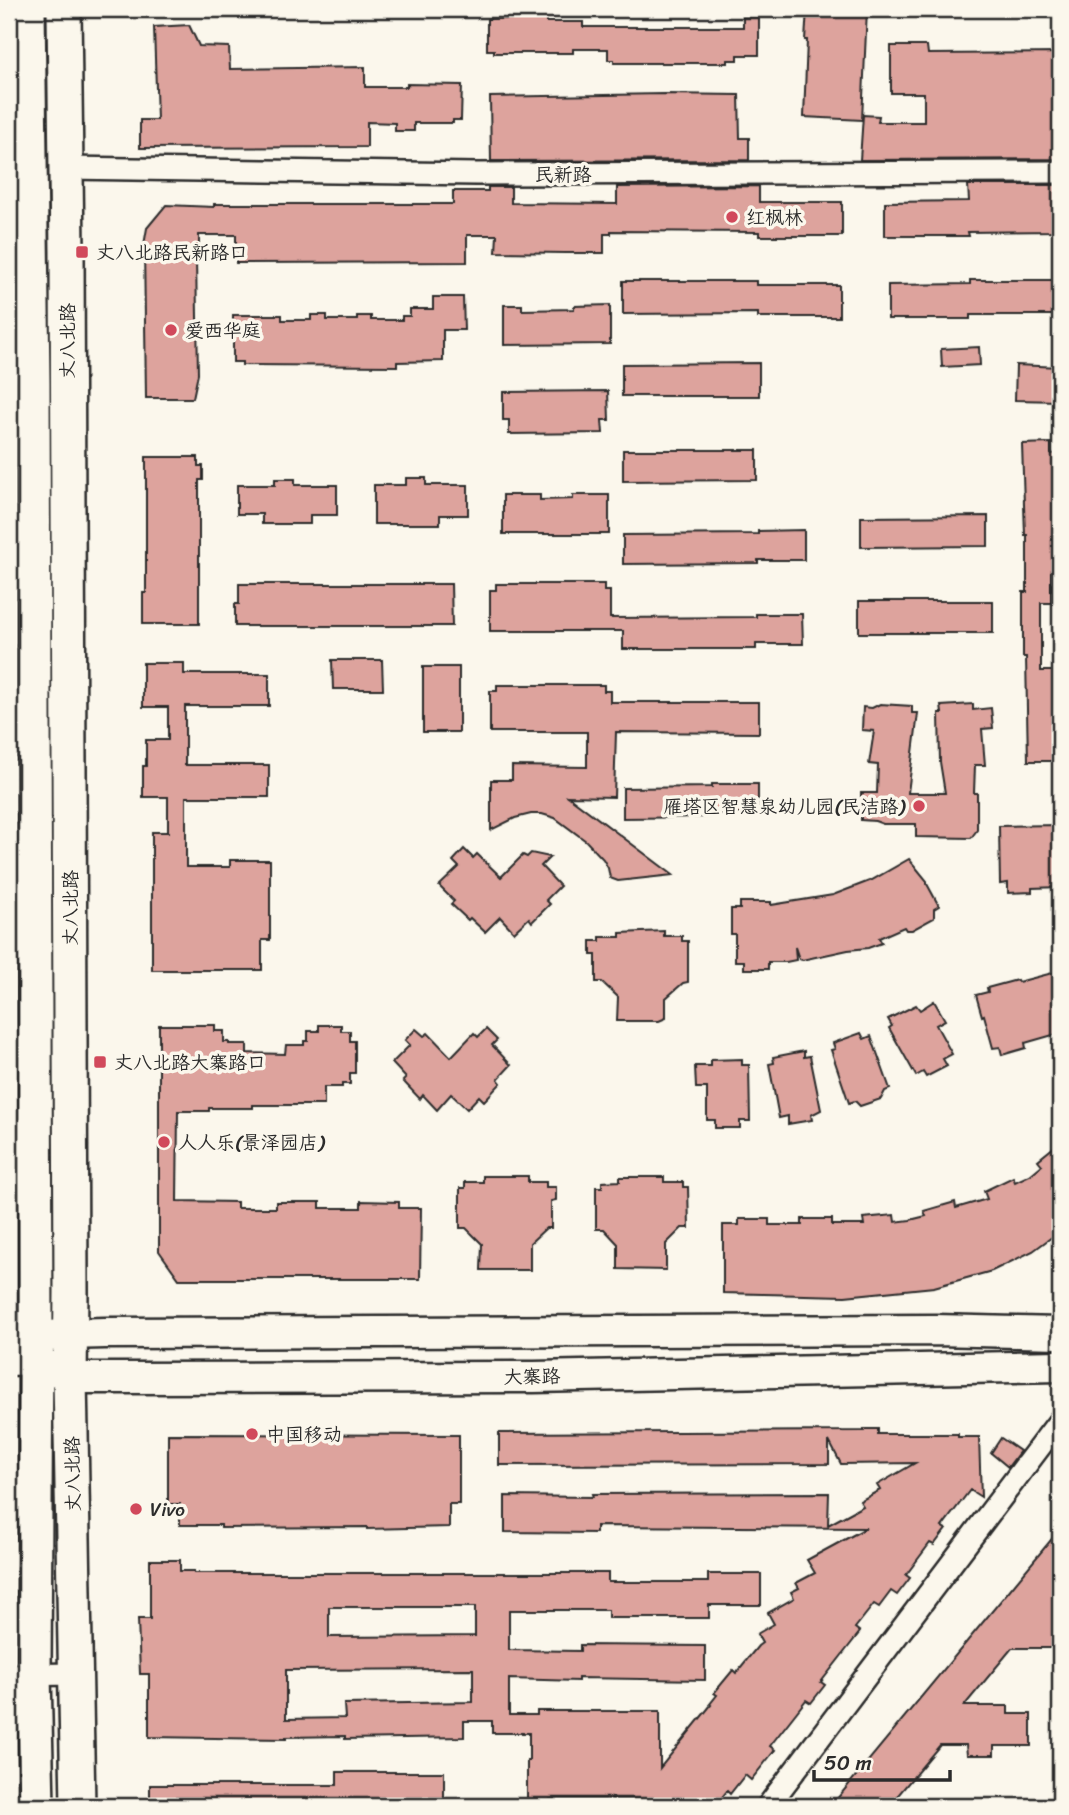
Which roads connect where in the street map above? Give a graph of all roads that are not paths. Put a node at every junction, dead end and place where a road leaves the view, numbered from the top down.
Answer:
1 (28, 9) edge
2 (64, 9) edge
3 (19, 157) edge
4 (66, 168) junction
5 (1060, 172) edge
6 (1060, 1333) edge
7 (71, 1334) junction
8 (22, 1349) edge
9 (1060, 1366) edge
10 (70, 1378) junction
11 (1060, 1420) edge
12 (76, 1674) junction
13 (22, 1675) edge
14 (37, 1806) edge
15 (78, 1806) edge
16 (768, 1806) edge

1 - 3 main road, 丈八北路
2 - 4 main road, 丈八北路
3 - 8 main road, 丈八北路
4 - 5 street, 民新路
4 - 7 main road, 丈八北路
6 - 7 main road
7 - 8 main road
7 - 10 main road, 丈八北路
8 - 10 main road, 大寨路
8 - 13 main road, 丈八北路
9 - 10 main road, 大寨路
10 - 12 main road, 丈八北路
11 - 16 street
12 - 13 street
12 - 15 main road, 丈八北路
13 - 14 main road, 丈八北路

